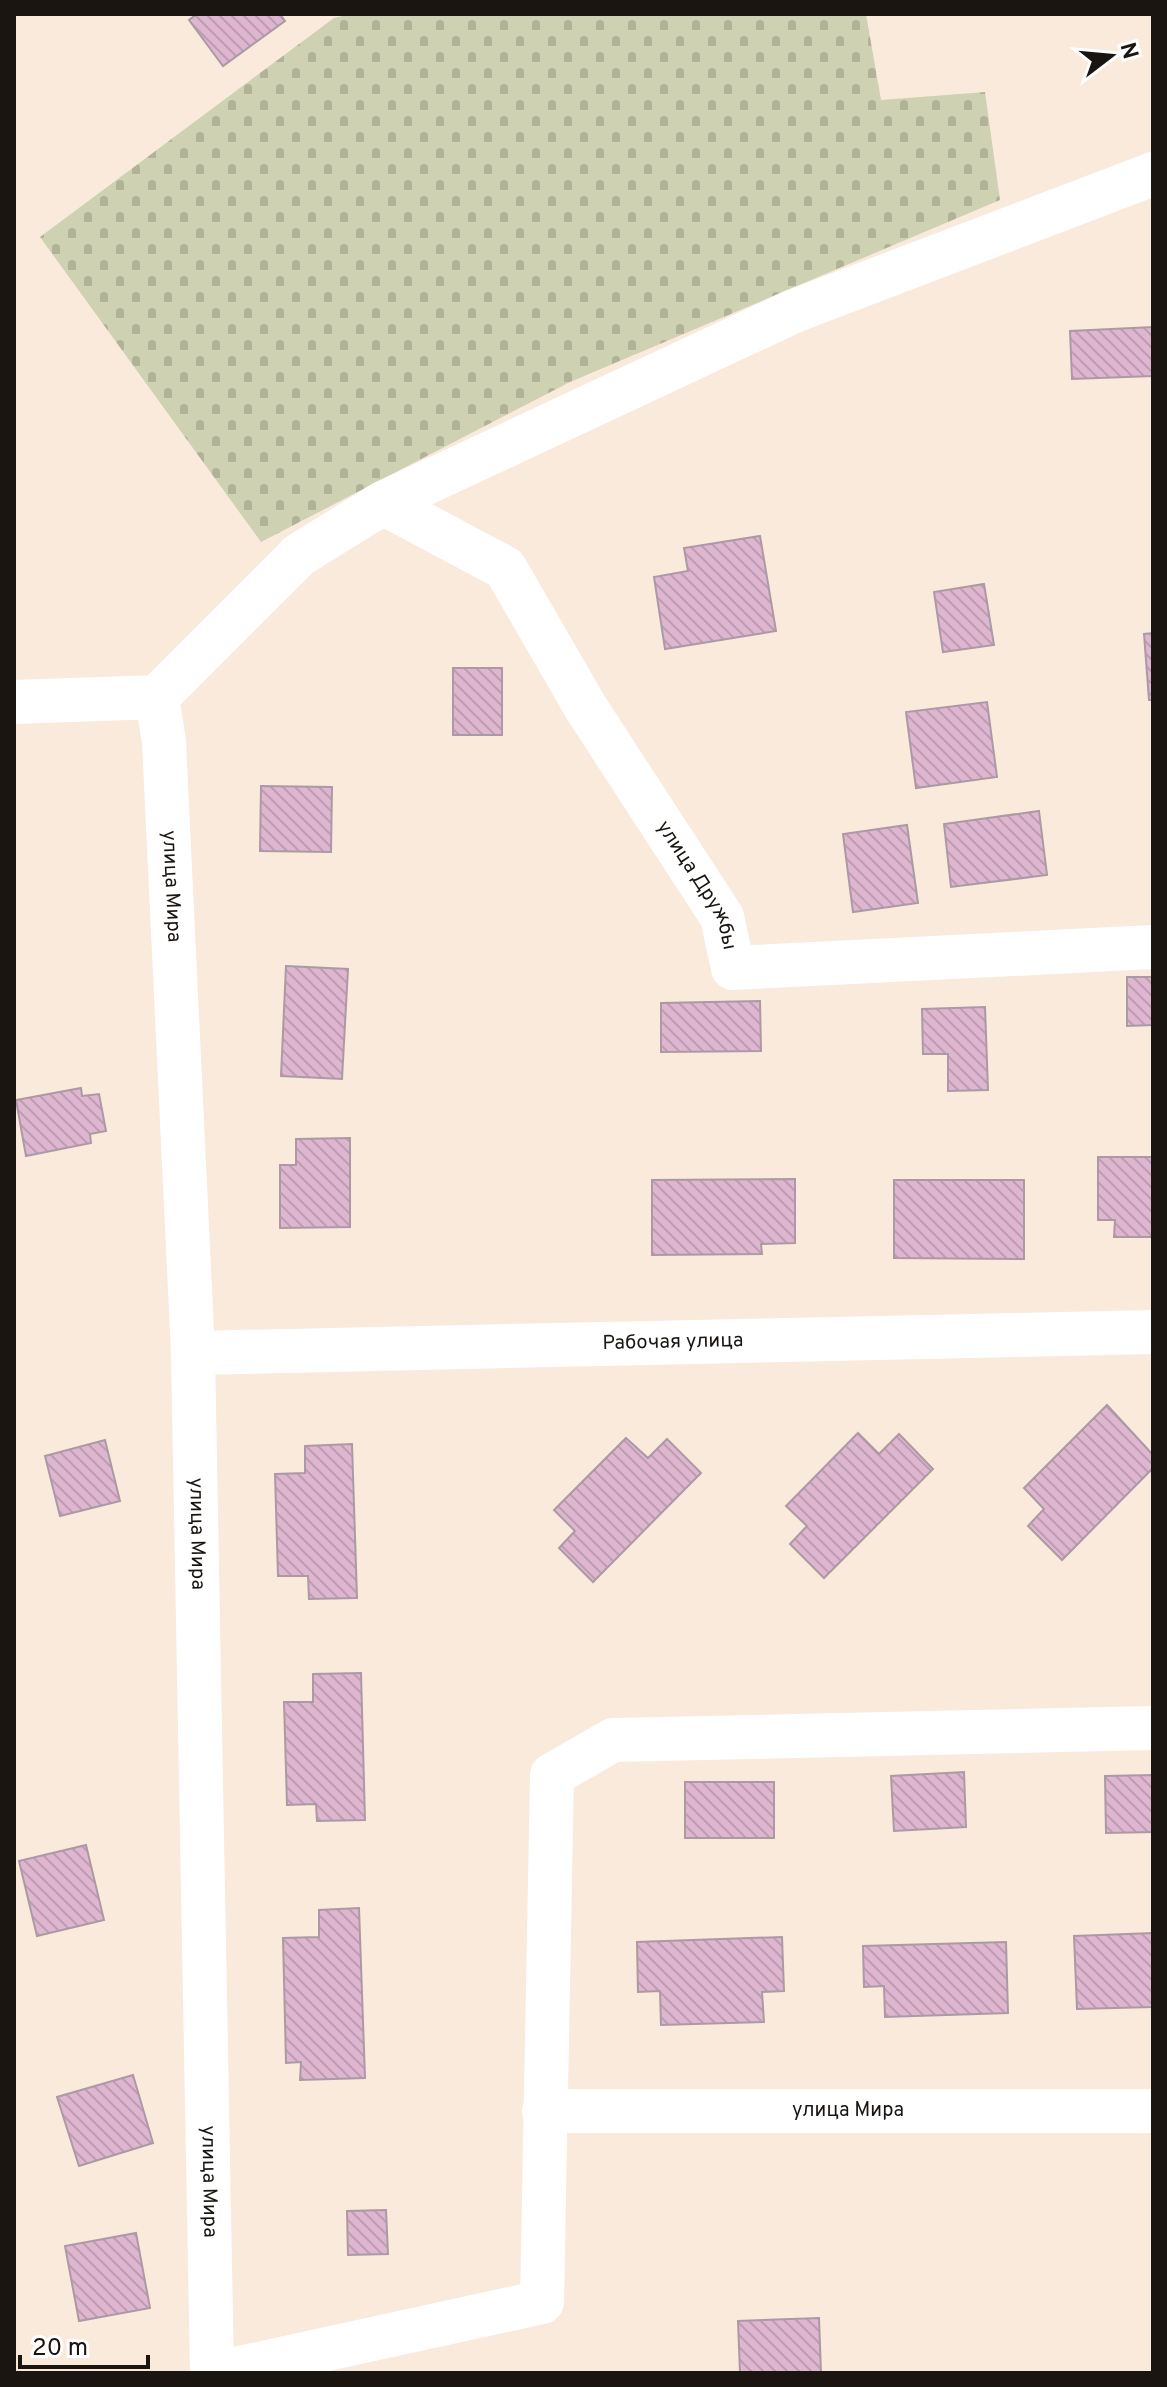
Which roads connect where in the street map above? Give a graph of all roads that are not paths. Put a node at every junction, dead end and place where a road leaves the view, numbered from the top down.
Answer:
1 (1153, 174) edge
2 (383, 503) junction
3 (157, 697) junction
4 (14, 702) edge
5 (1153, 947) edge
6 (1153, 1332) edge
7 (193, 1353) junction
8 (1153, 1728) edge
9 (544, 2111) junction
10 (1153, 2111) edge
11 (214, 2373) edge

1 - 2 street
2 - 3 street
2 - 5 street, улица Дружбы
3 - 4 street
3 - 7 street, улица Мира
6 - 7 street, Рабочая улица
7 - 11 street, улица Мира
8 - 9 street
9 - 10 street, улица Мира
9 - 11 street

